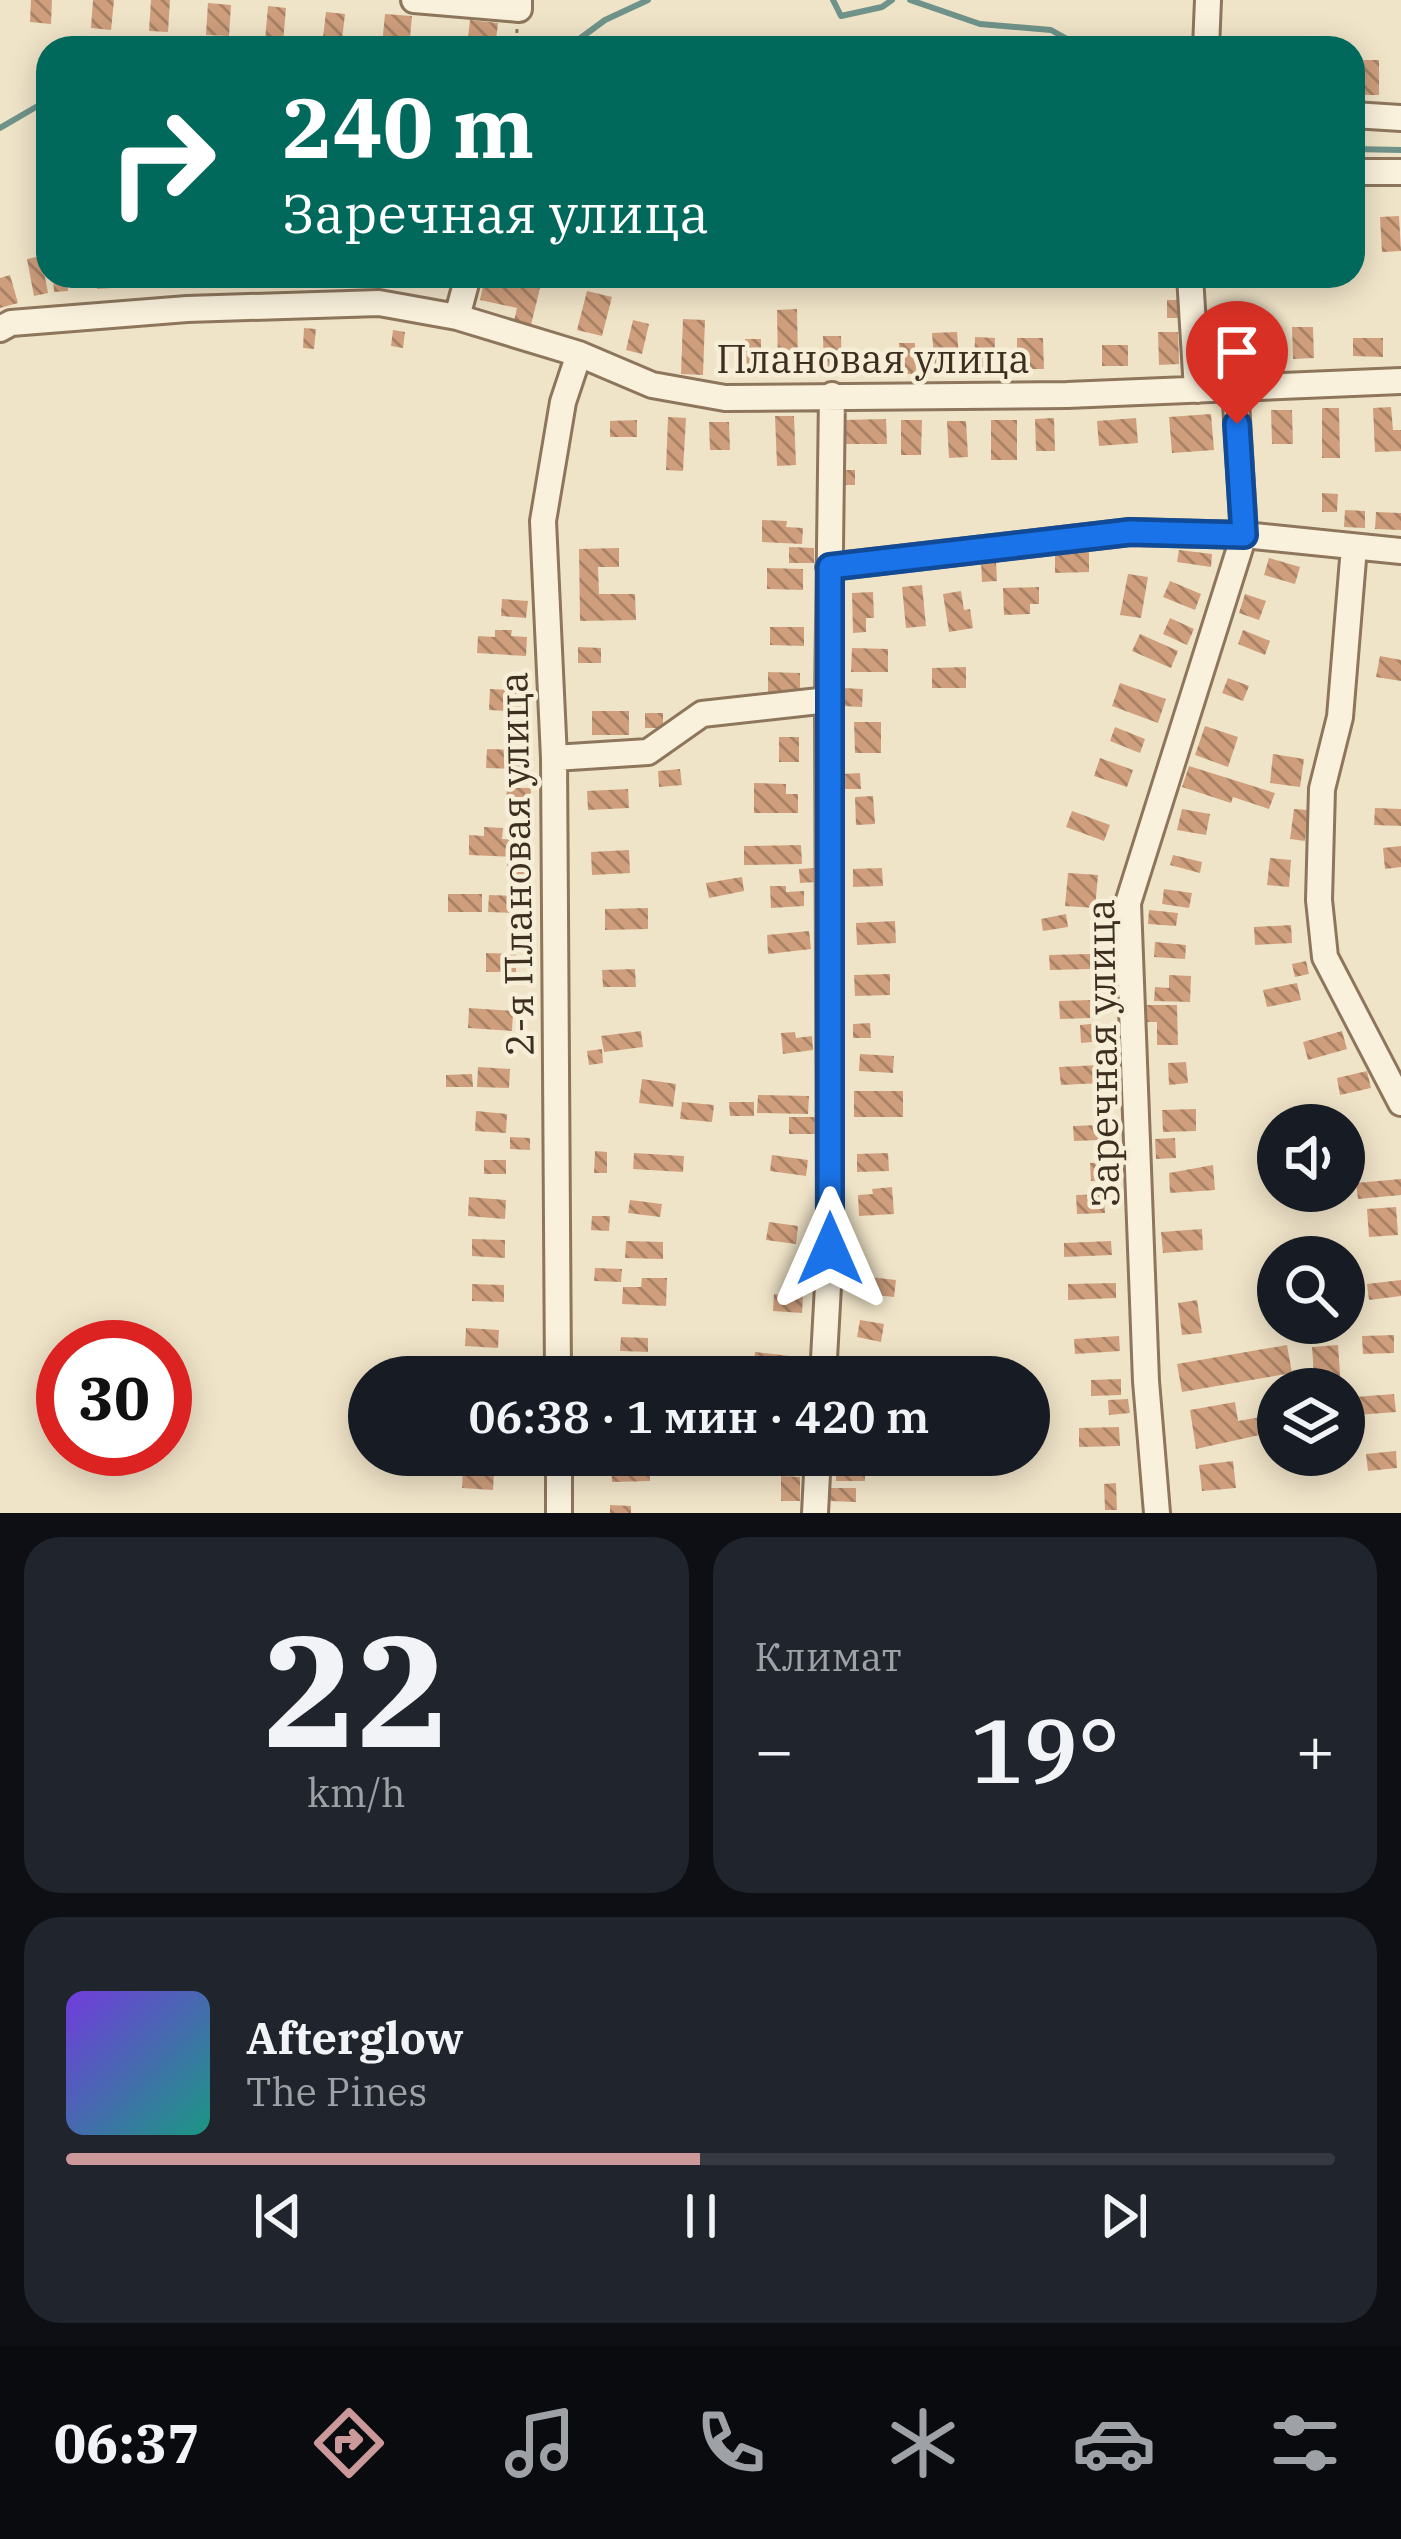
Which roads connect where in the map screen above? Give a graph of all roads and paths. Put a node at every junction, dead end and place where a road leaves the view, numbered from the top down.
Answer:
1 (414, 0) edge
2 (1208, 0) edge
3 (519, 4) edge
4 (1206, 36) edge
5 (1365, 116) edge
6 (1401, 118) edge
7 (1365, 172) edge
8 (1401, 172) edge
9 (465, 288) edge
10 (1191, 288) edge
11 (457, 317) junction
12 (0, 329) edge
13 (579, 354) junction
14 (1401, 381) edge
15 (1235, 386) junction
16 (1197, 390) junction
17 (832, 395) junction
18 (1244, 535) junction
19 (1354, 547) junction
20 (1401, 551) edge
21 (830, 567) junction
22 (828, 700) junction
23 (554, 758) junction
24 (1401, 1102) edge
25 (557, 1356) edge
26 (824, 1356) edge
27 (559, 1476) edge
28 (817, 1476) edge
29 (560, 1513) edge
30 (815, 1513) edge
31 (1157, 1513) edge

1 - 3 street
2 - 4 street
5 - 6 street
7 - 8 street
9 - 11 street
10 - 16 street
11 - 12 street, Плановая улица
11 - 13 street, Плановая улица
13 - 17 street, Плановая улица
13 - 23 street, 2-я Плановая улица
14 - 15 street, Плановая улица
15 - 16 street, Плановая улица
15 - 18 street, Заречная улица
16 - 17 street, Плановая улица
17 - 21 street
18 - 19 street
18 - 21 street
18 - 31 street, Заречная улица
19 - 20 street
19 - 24 street
21 - 22 street
22 - 23 street
22 - 26 street
23 - 25 street, 2-я Плановая улица
27 - 29 street
28 - 30 street

